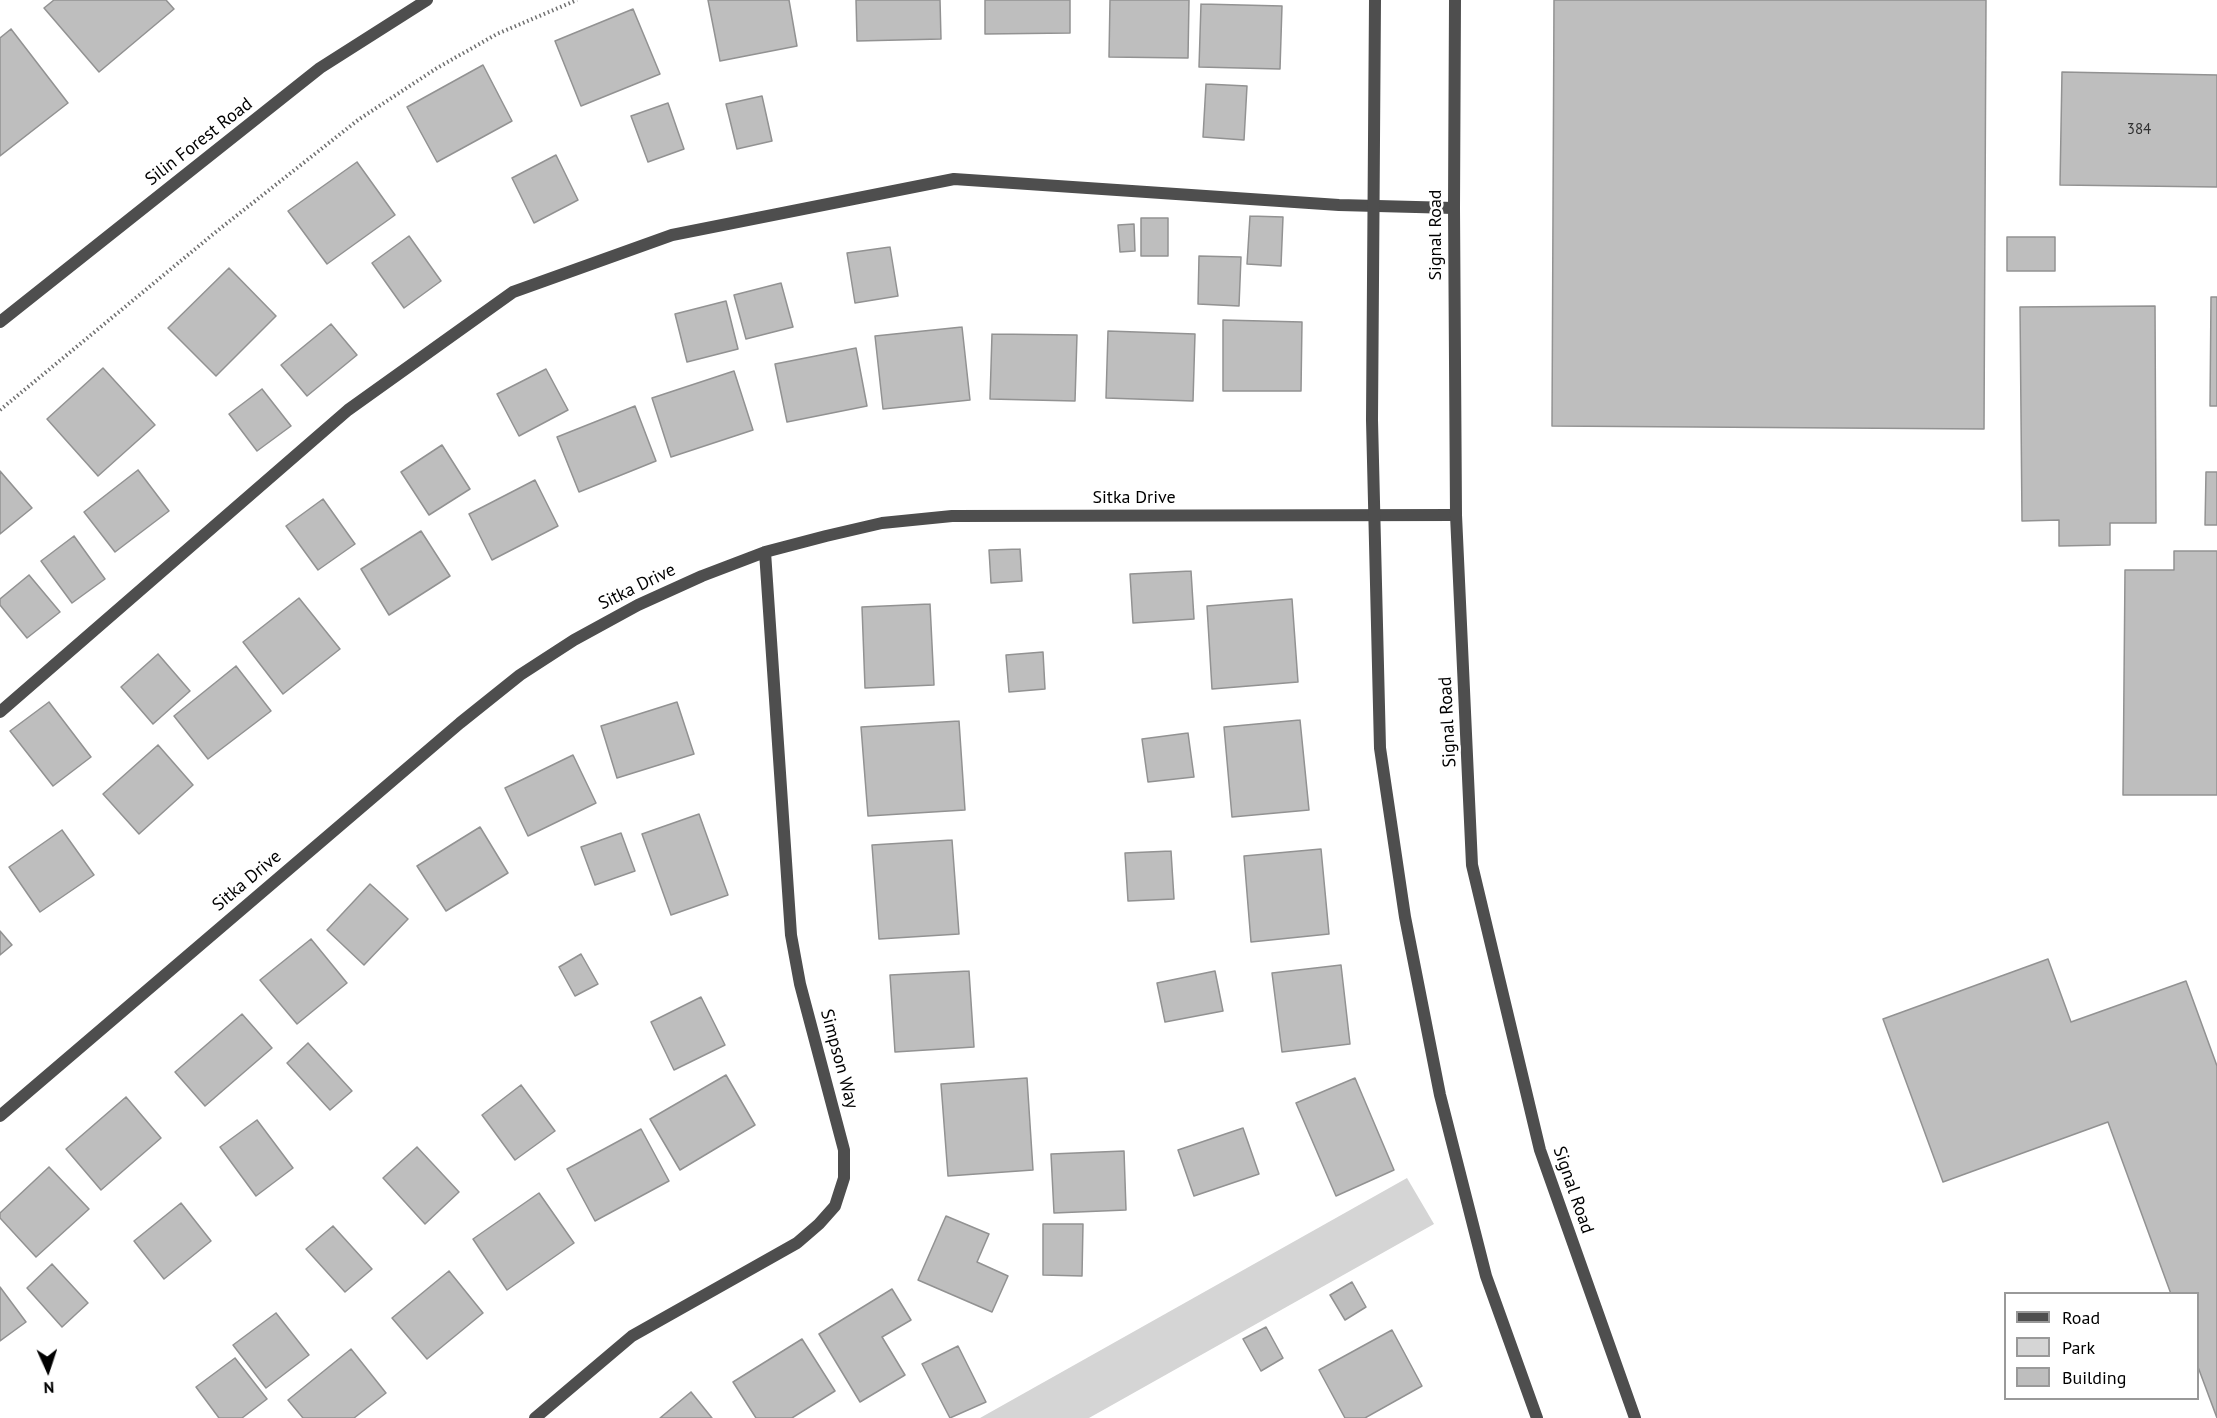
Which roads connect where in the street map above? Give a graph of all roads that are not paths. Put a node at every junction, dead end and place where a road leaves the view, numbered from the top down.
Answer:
1 (427, 0) edge
2 (1375, 0) edge
3 (1455, 0) edge
4 (1372, 206) junction
5 (1454, 207) junction
6 (0, 322) edge
7 (1374, 515) junction
8 (1456, 515) junction
9 (765, 552) junction
10 (0, 712) edge
11 (0, 1116) edge
12 (535, 1418) edge
13 (1537, 1418) edge
14 (1635, 1418) edge

1 - 6 street, Silin Forest Road
2 - 4 street
3 - 5 street, Signal Road
4 - 5 street
4 - 7 street
4 - 10 street
5 - 8 street, Signal Road
7 - 8 street, Sitka Drive
7 - 9 street, Sitka Drive
7 - 13 street
8 - 14 street, Signal Road
9 - 11 street, Sitka Drive
9 - 12 street, Simpson Way

